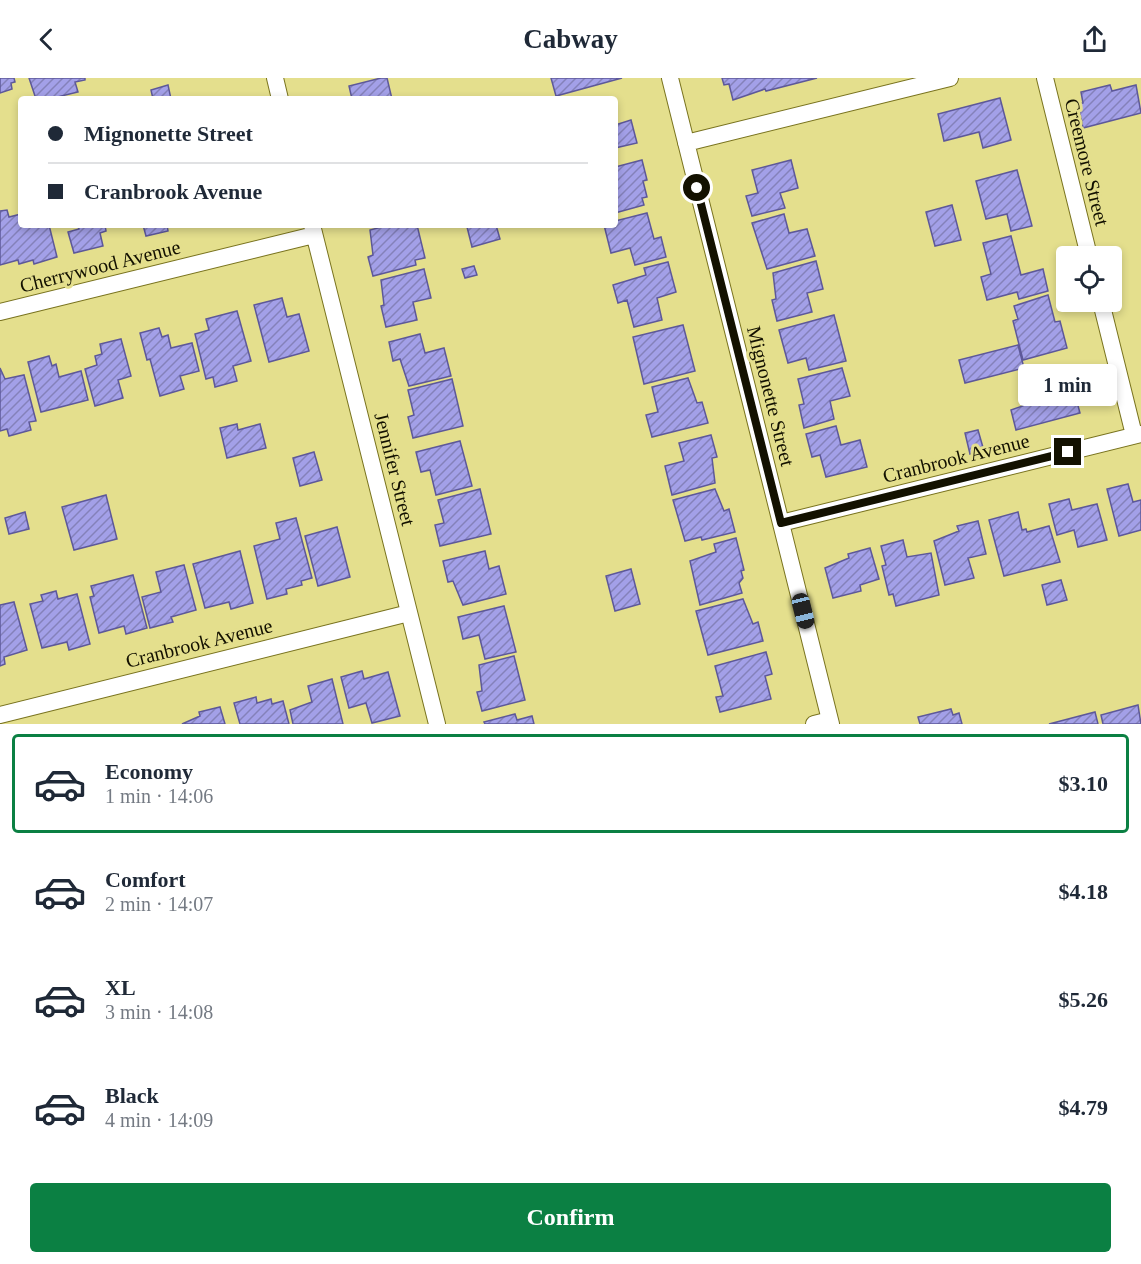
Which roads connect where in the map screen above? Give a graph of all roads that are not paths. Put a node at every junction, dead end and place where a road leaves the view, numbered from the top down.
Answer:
1 (275, 78) edge
2 (670, 78) edge
3 (950, 78) edge
4 (1045, 78) edge
5 (279, 96) edge
6 (686, 143) junction
7 (313, 230) edge
8 (1087, 246) edge
9 (0, 312) edge
10 (1104, 312) edge
11 (1137, 435) edge
12 (781, 523) junction
13 (409, 613) junction
14 (0, 715) edge
15 (825, 723) edge
16 (437, 724) edge

1 - 5 street
2 - 6 street, Mignonette Street
3 - 6 street
4 - 8 street, Creemore Street
6 - 12 street, Mignonette Street
7 - 9 street, Cherrywood Avenue
7 - 13 street, Jennifer Street
10 - 11 street
11 - 12 street, Cranbrook Avenue
12 - 15 street, Mignonette Street
13 - 14 street, Cranbrook Avenue
13 - 16 street, Jennifer Street

